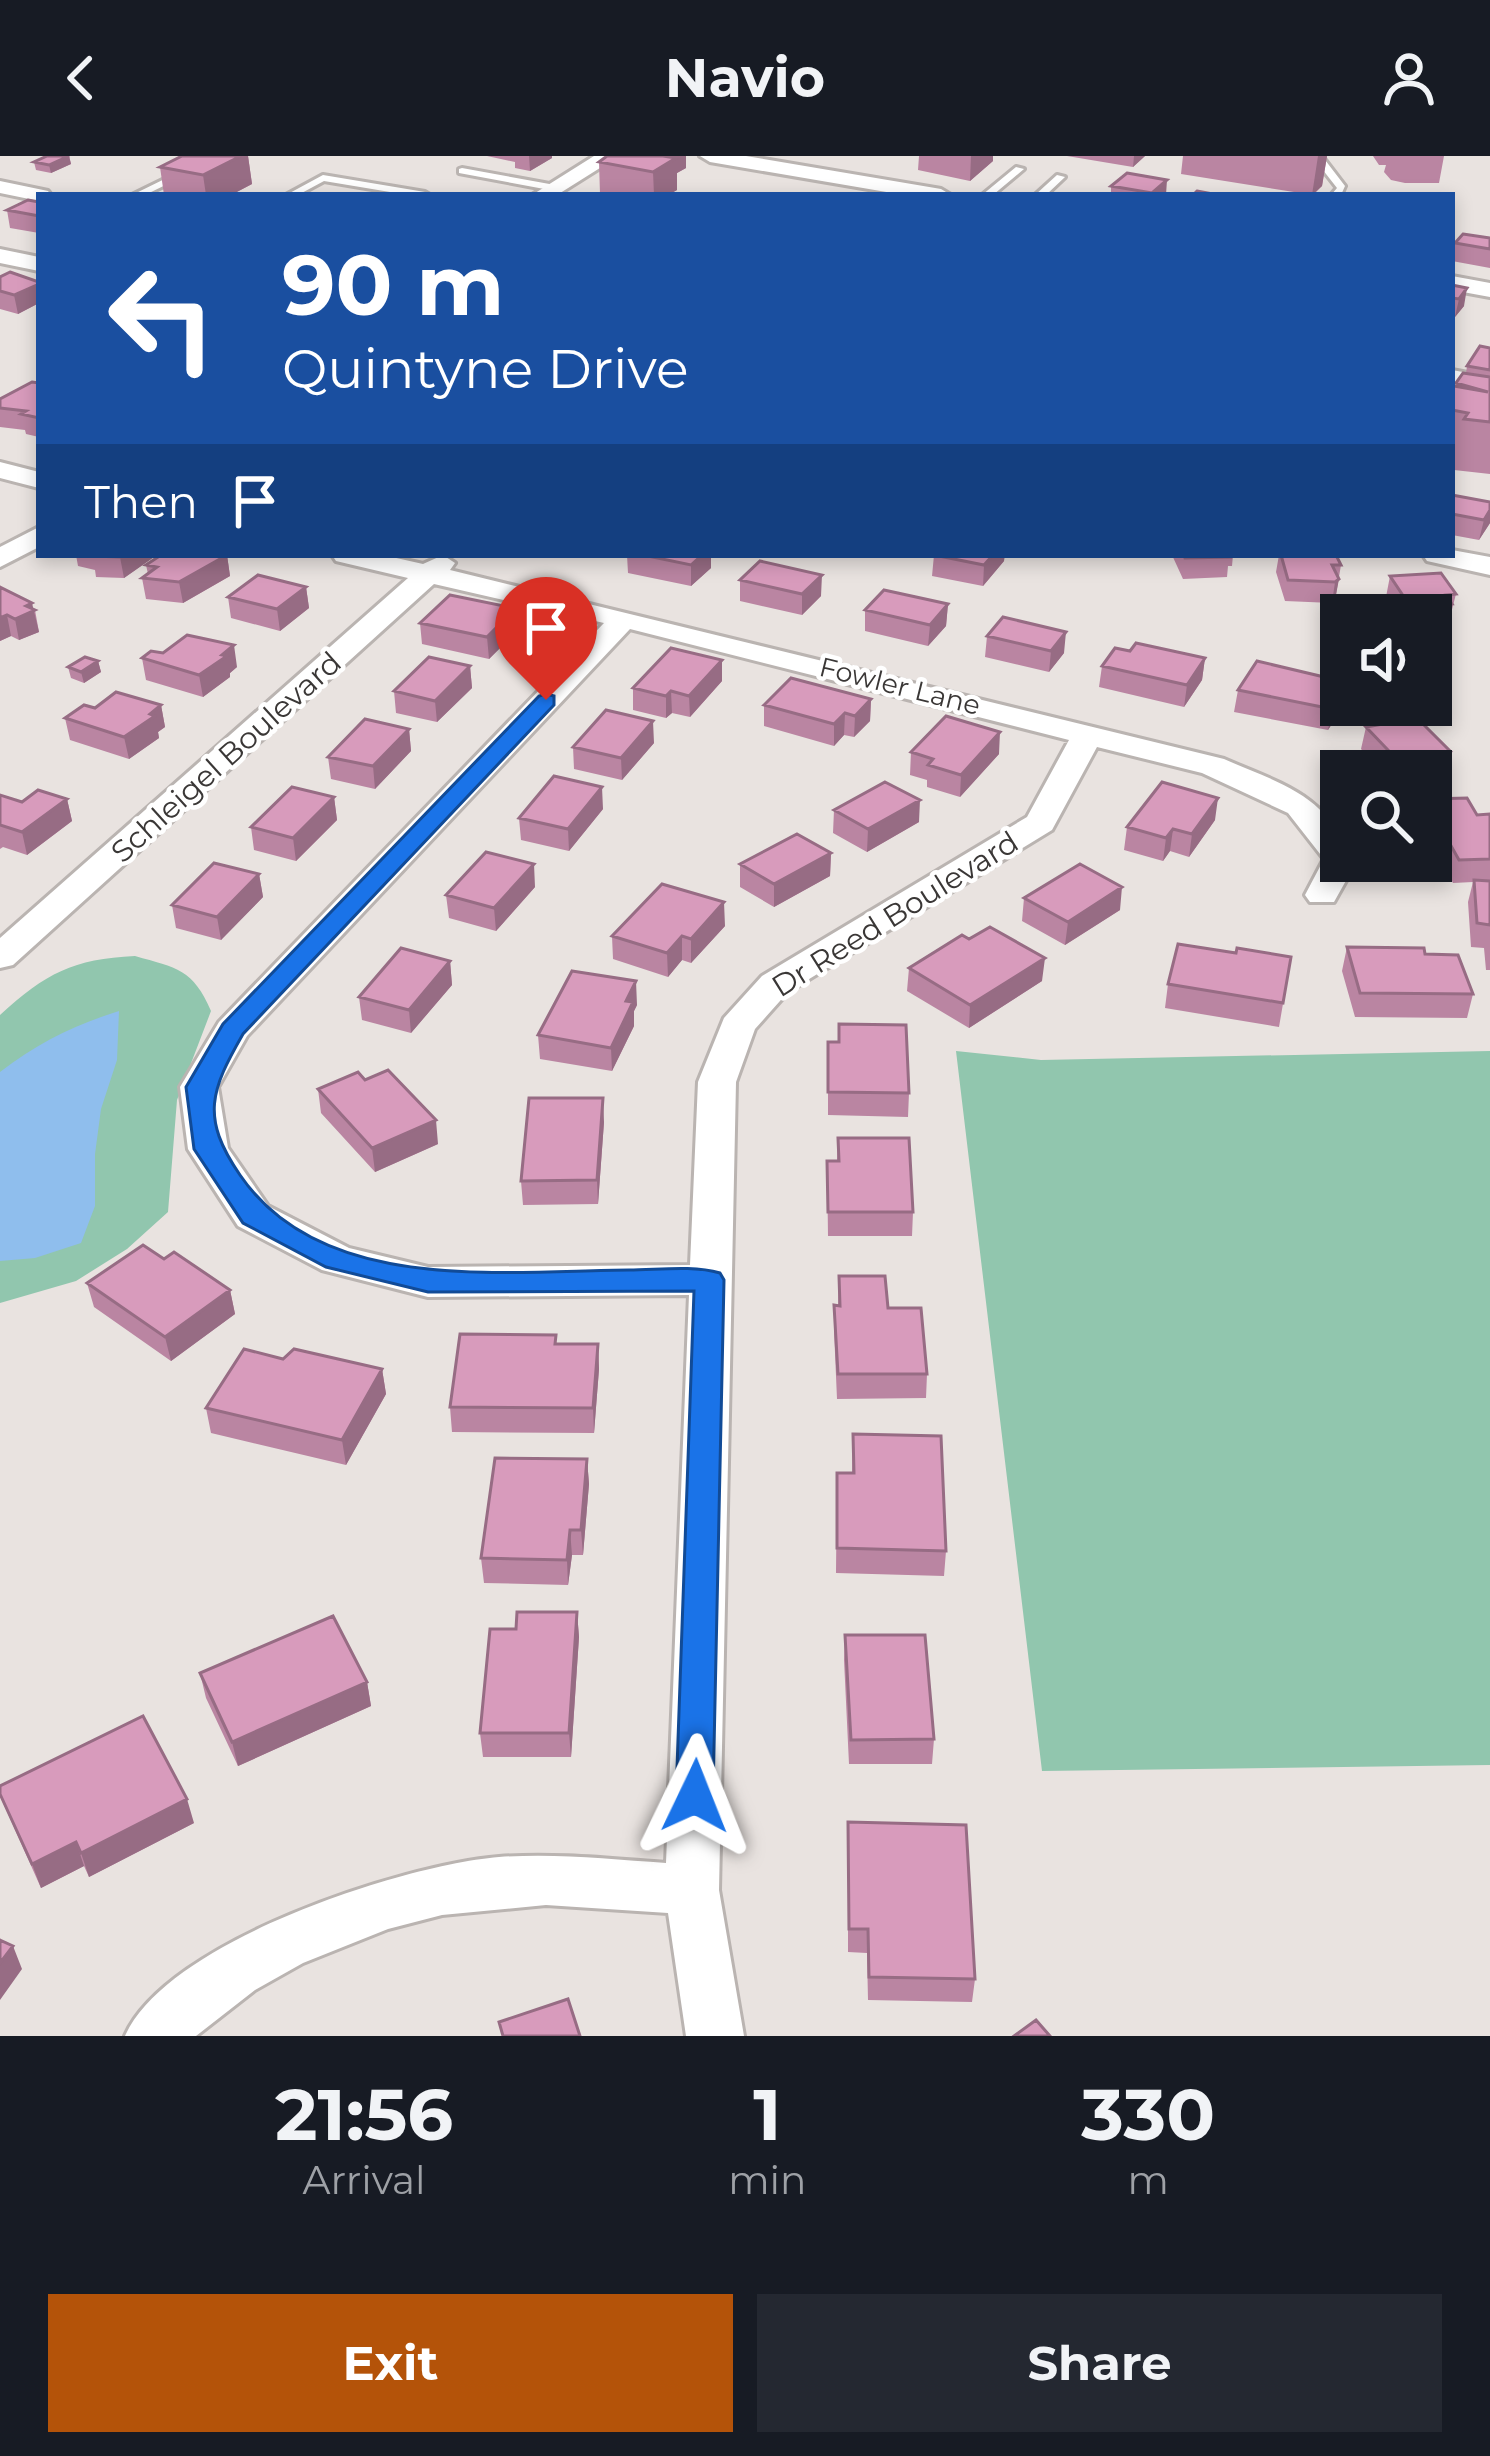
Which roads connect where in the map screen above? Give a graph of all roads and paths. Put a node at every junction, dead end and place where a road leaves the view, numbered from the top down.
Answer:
1 (609, 156) edge
2 (710, 156) edge
3 (868, 156) edge
4 (1317, 156) edge
5 (196, 167) edge
6 (1018, 169) dead end
7 (463, 171) dead end
8 (1060, 176) dead end
9 (846, 179) junction
10 (0, 187) edge
11 (549, 191) edge
12 (143, 192) edge
13 (297, 192) edge
14 (407, 192) edge
15 (831, 192) edge
16 (923, 192) edge
17 (991, 192) edge
18 (1043, 192) edge
19 (1339, 192) edge
20 (36, 194) edge
21 (0, 256) edge
22 (36, 263) edge
23 (1455, 284) edge
24 (1490, 290) edge
25 (1455, 378) edge
26 (1490, 384) edge
27 (0, 470) edge
28 (36, 479) edge
29 (36, 537) edge
30 (374, 558) edge
31 (1451, 558) edge
32 (0, 560) edge
33 (439, 565) edge
34 (1490, 566) edge
35 (624, 619) junction
36 (1089, 732) junction
37 (1320, 831) edge
38 (1329, 882) edge
39 (1322, 895) dead end
40 (0, 911) edge
41 (40, 922) junction
42 (0, 957) edge
43 (709, 1280) junction
44 (692, 1890) junction
45 (154, 2036) edge
46 (715, 2036) edge

1 - 11 street
2 - 9 street
3 - 9 street
4 - 19 lane
5 - 12 lane
6 - 17 lane
7 - 11 lane
8 - 18 lane
9 - 15 street
9 - 16 street
10 - 20 street
13 - 14 lane
21 - 22 street
23 - 24 street
25 - 26 street
27 - 28 street
29 - 32 street
30 - 33 street, Fowler Lane
31 - 34 street
33 - 35 street, Fowler Lane
33 - 41 street, Schleigel Boulevard
35 - 36 street, Fowler Lane
35 - 43 street
36 - 37 street, Fowler Lane
36 - 43 street, Dr Reed Boulevard
38 - 39 street, Fowler Lane
40 - 41 street
41 - 42 street, Schleigel Boulevard
43 - 44 street, Dr Reed Boulevard
44 - 45 street
44 - 46 street, Dr Reed Boulevard

